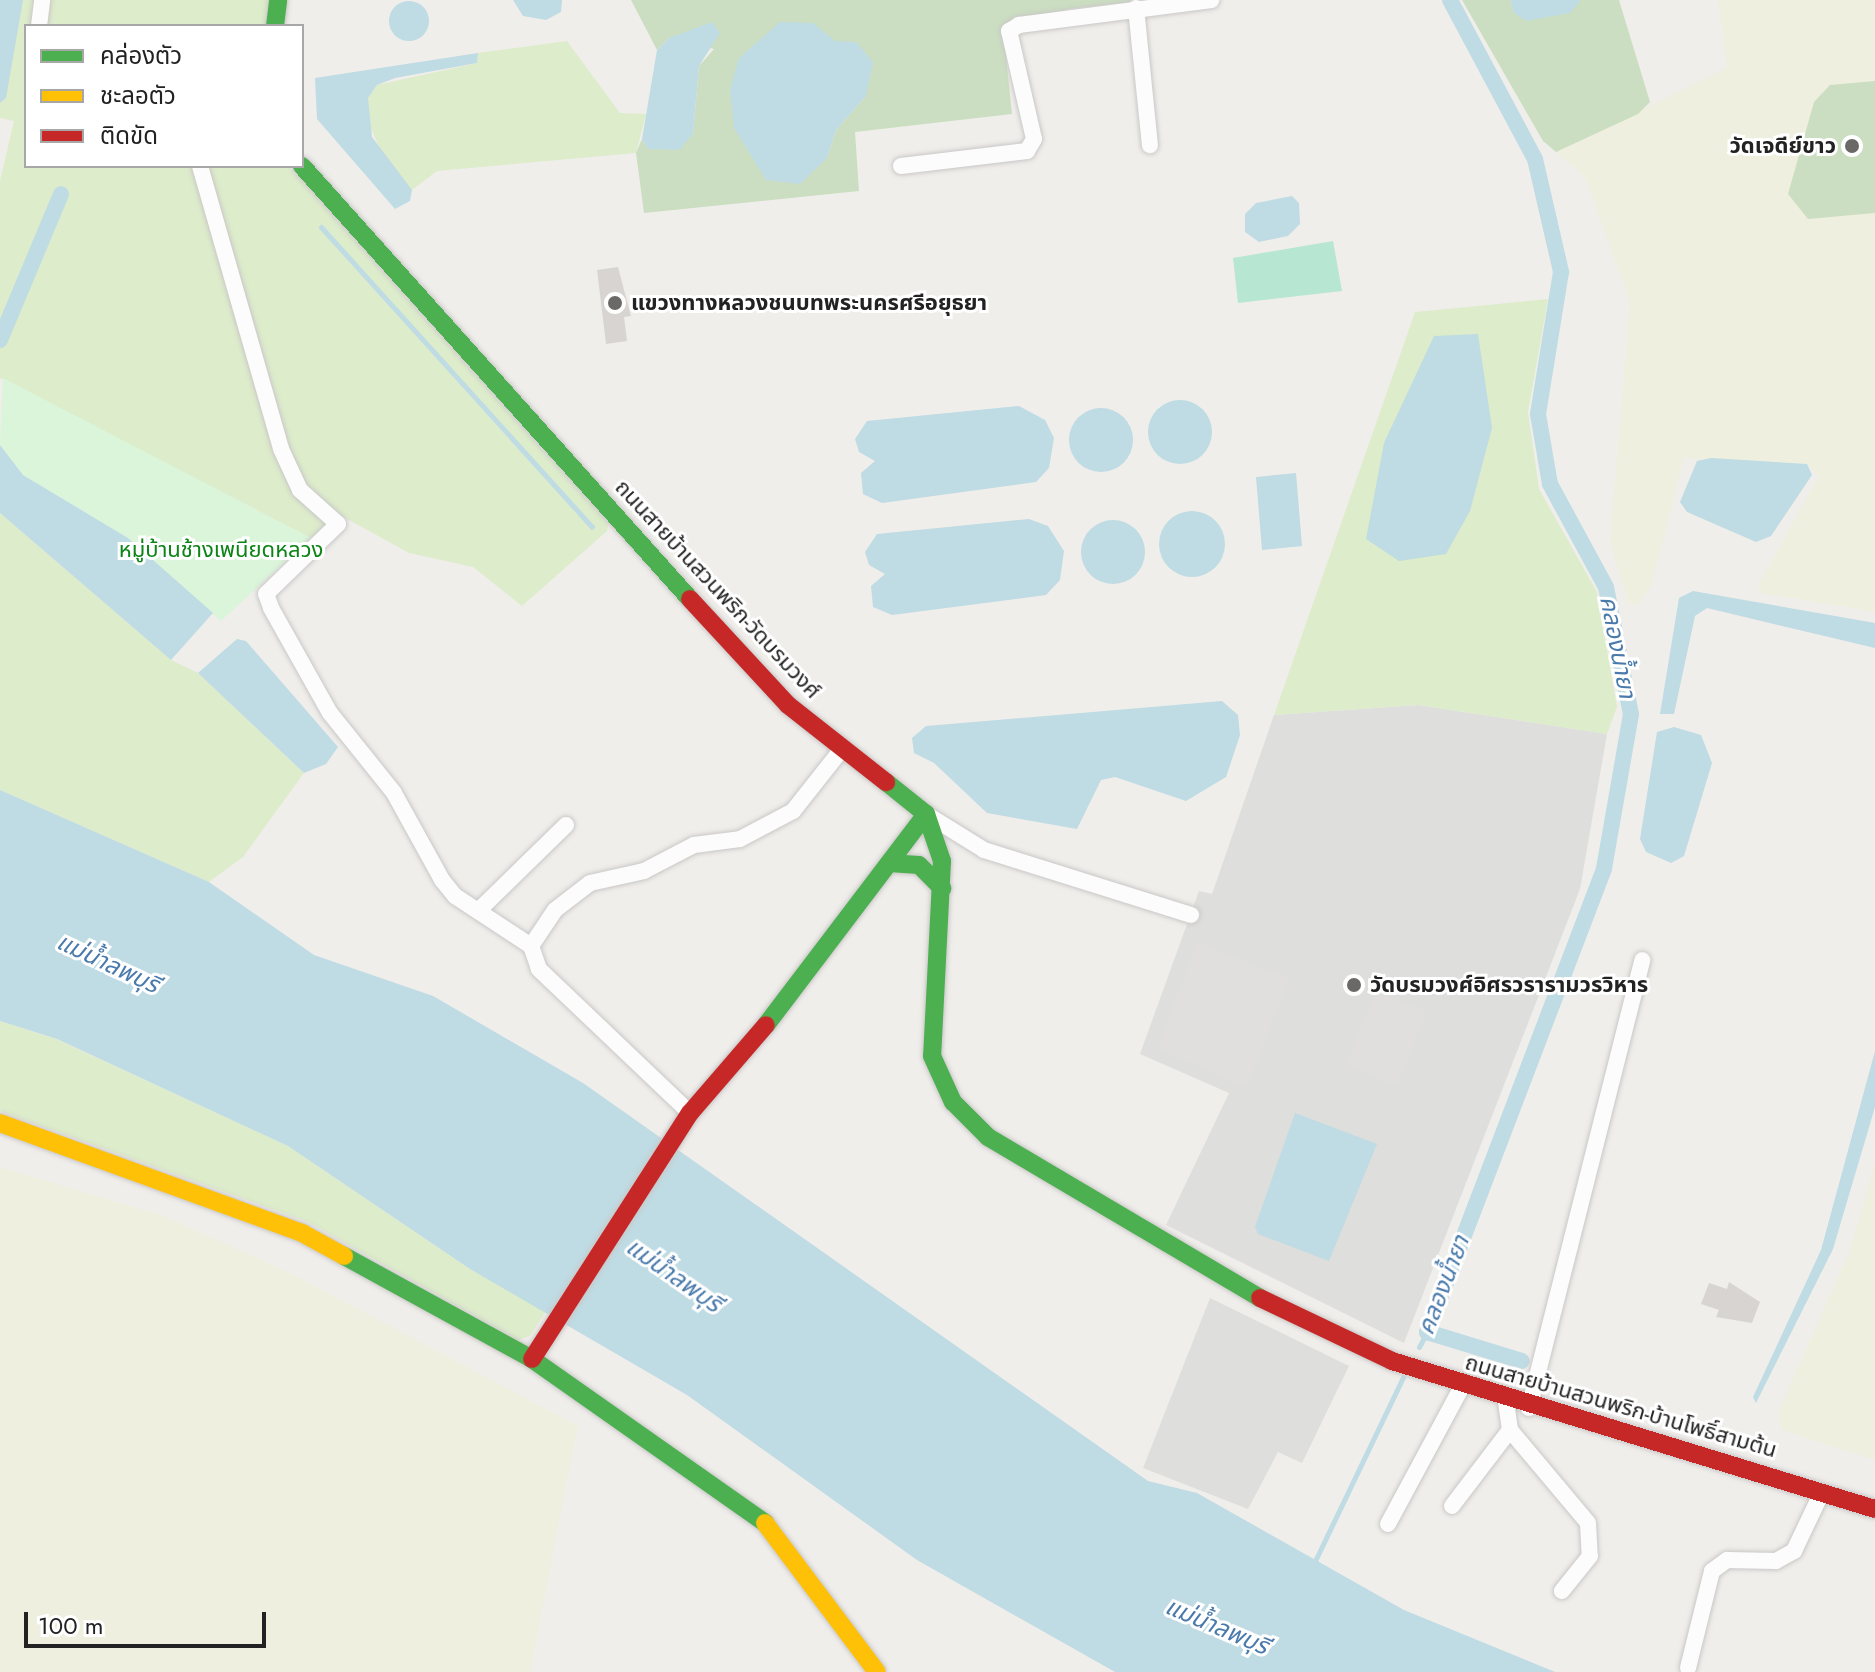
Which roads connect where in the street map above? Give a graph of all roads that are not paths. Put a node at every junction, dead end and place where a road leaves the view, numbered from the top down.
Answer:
1 (42, 0) edge
2 (278, 0) edge
3 (1211, 0) edge
4 (1136, 8) junction
5 (39, 24) edge
6 (275, 24) edge
7 (1150, 145) dead end
8 (901, 166) dead end
9 (201, 168) edge
10 (304, 168) edge
11 (842, 749) junction
12 (926, 814) junction
13 (566, 825) dead end
14 (889, 863) junction
15 (942, 888) junction
16 (478, 911) junction
17 (1191, 915) dead end
18 (531, 946) junction
19 (1642, 960) dead end
20 (686, 1119) junction
21 (0, 1123) edge
22 (532, 1359) junction
23 (1463, 1385) junction
24 (1506, 1401) junction
25 (1529, 1408) junction
26 (1510, 1430) junction
27 (1822, 1492) junction
28 (1452, 1506) dead end
29 (1875, 1509) edge
30 (1388, 1524) dead end
31 (1562, 1591) dead end
32 (1688, 1668) dead end
33 (877, 1672) edge

1 - 5 street
2 - 6 street
3 - 4 street
4 - 7 street
4 - 8 street
9 - 16 street
10 - 11 street, ถนนสายบ้านสวนพริก-วัดบรมวงศ์
11 - 12 street, ถนนสายบ้านสวนพริก-วัดบรมวงศ์
11 - 18 street
12 - 14 street
12 - 15 street, ถนนสายบ้านสวนพริก-บ้านโพธิ์สามต้น
12 - 17 street, ถนนสายบ้านสวนพริก-วัดบรมวงศ์
13 - 16 street
14 - 15 street
14 - 20 street
15 - 23 street, ถนนสายบ้านสวนพริก-บ้านโพธิ์สามต้น
16 - 18 street
18 - 20 street
19 - 25 street
20 - 22 street
21 - 22 street
22 - 33 street
23 - 24 street, ถนนสายบ้านสวนพริก-บ้านโพธิ์สามต้น
23 - 30 street
24 - 25 street, ถนนสายบ้านสวนพริก-บ้านโพธิ์สามต้น
24 - 26 street
25 - 27 street, ถนนสายบ้านสวนพริก-บ้านโพธิ์สามต้น
26 - 28 street
26 - 31 street
27 - 29 street, ถนนสายบ้านสวนพริก-บ้านโพธิ์สามต้น
27 - 32 street

